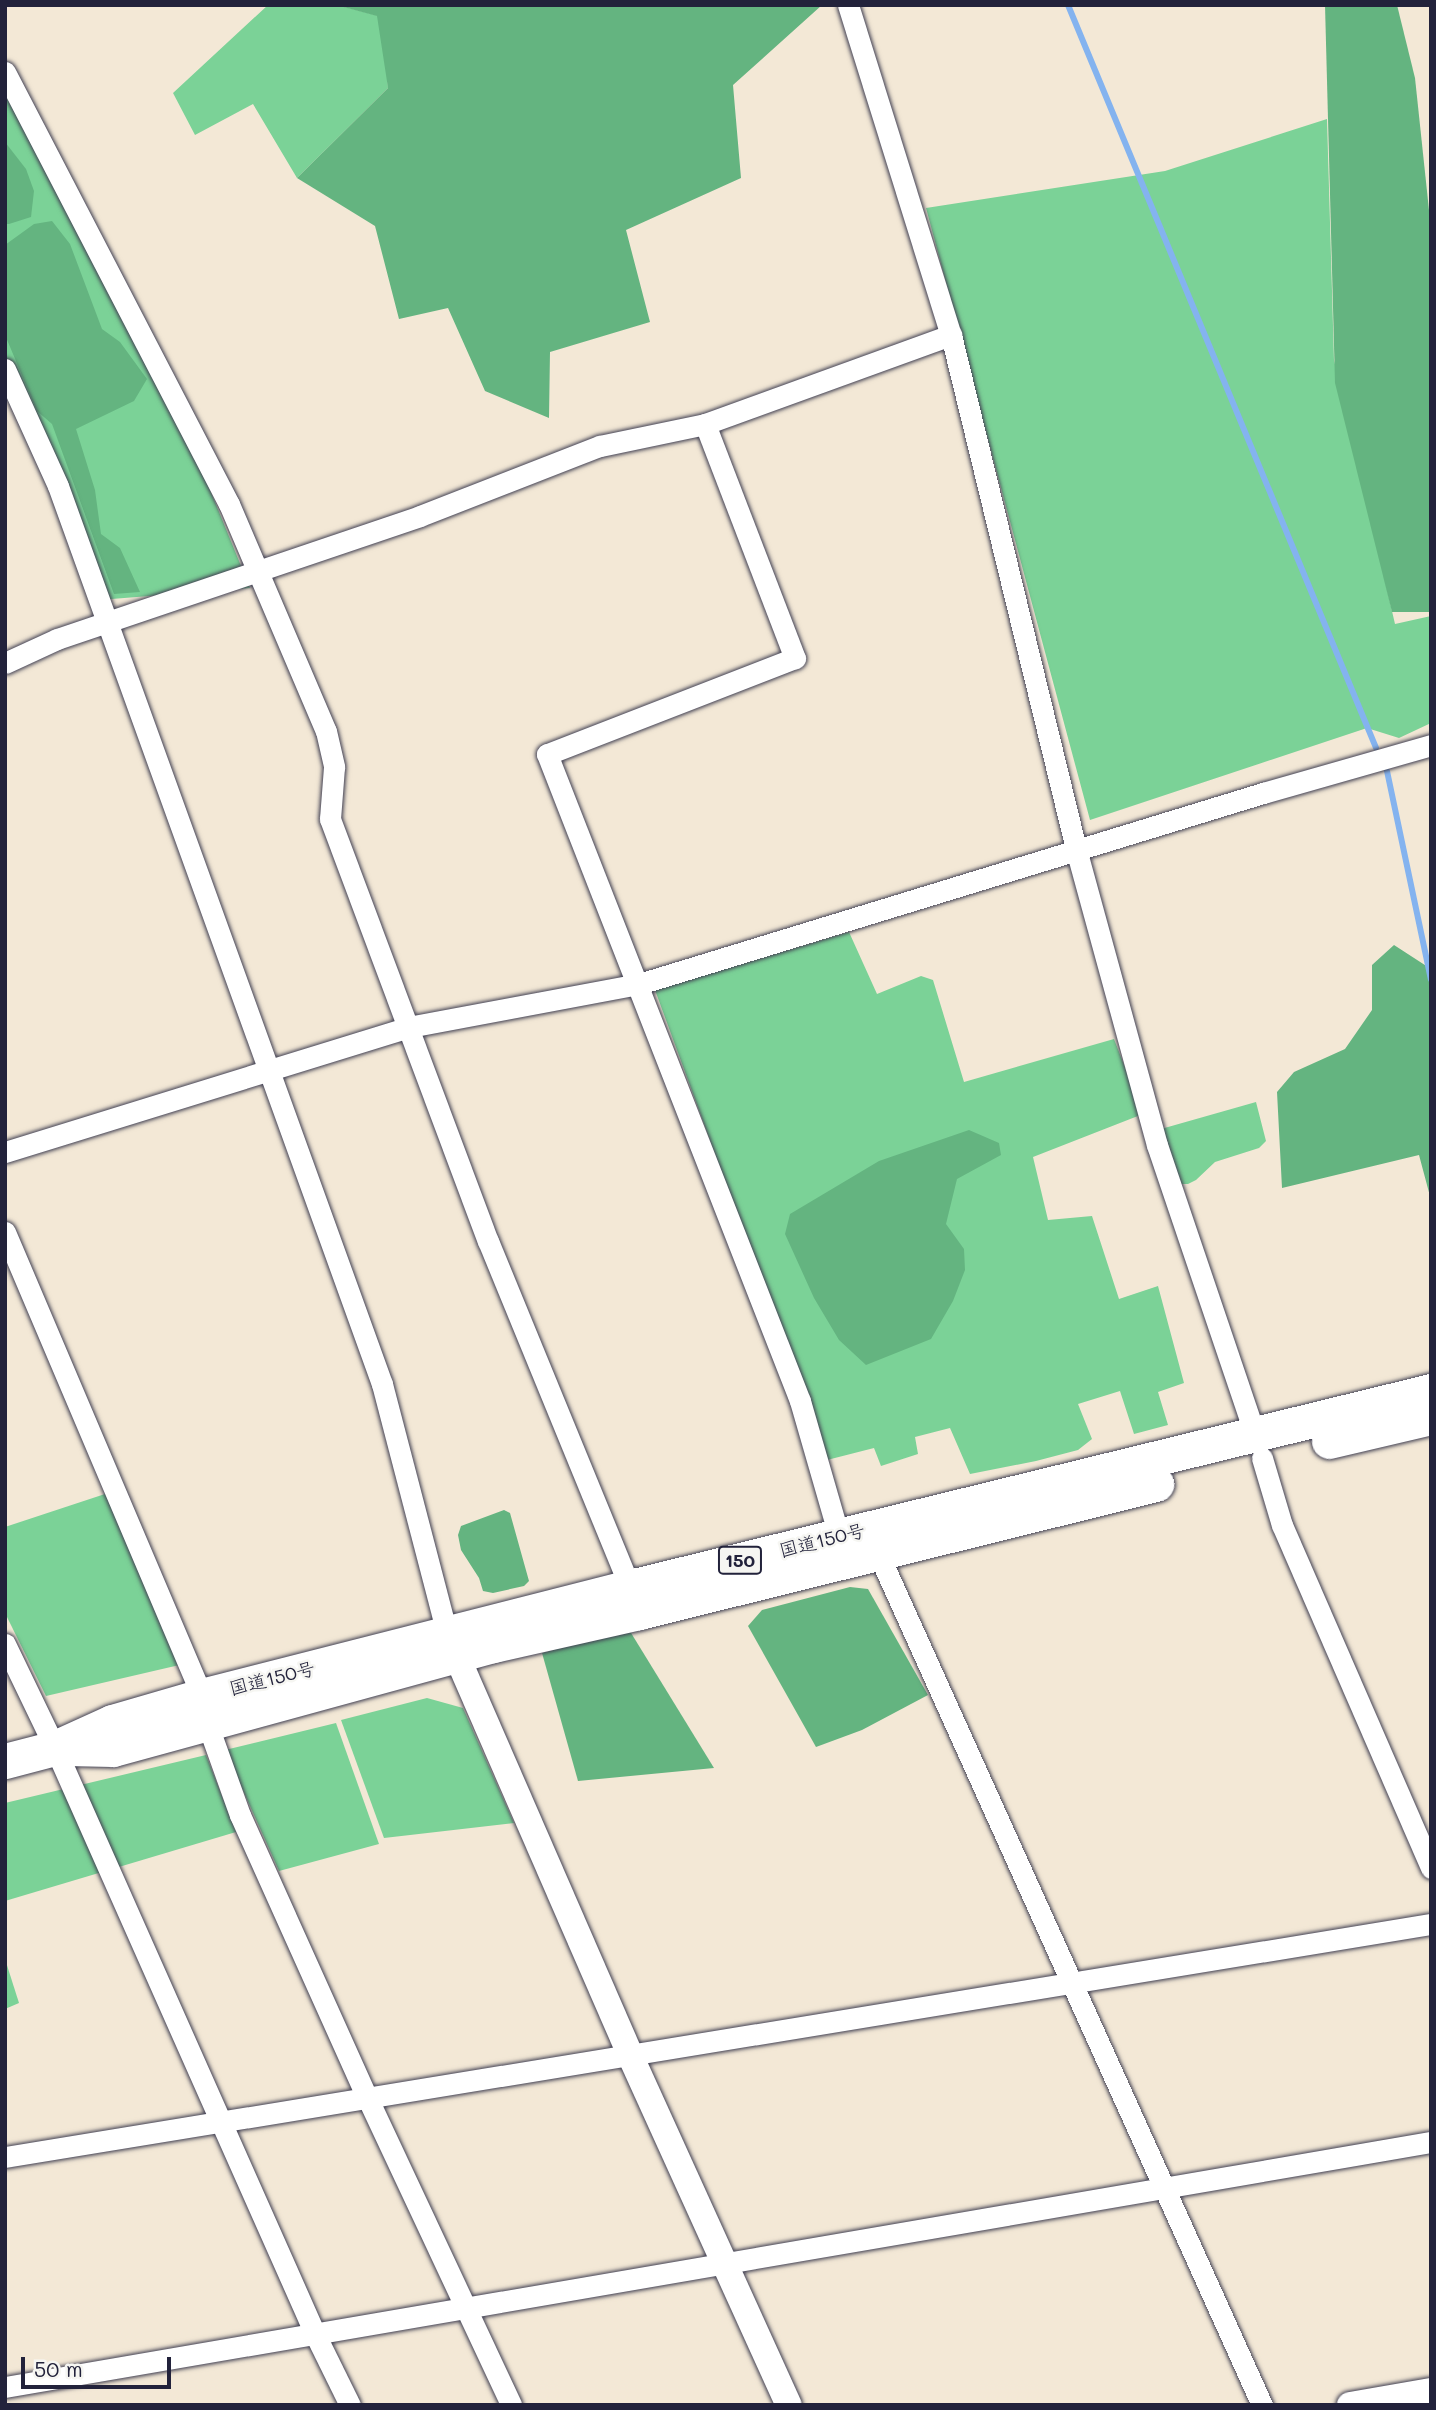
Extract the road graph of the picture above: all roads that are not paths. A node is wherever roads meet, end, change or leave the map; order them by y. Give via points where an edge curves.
1 (848, 5) edge
2 (5, 72) edge
3 (951, 335) junction
4 (5, 369) edge
5 (705, 424) junction
6 (258, 571) junction
7 (107, 624) junction
8 (5, 663) edge
9 (1431, 745) edge
10 (1076, 849) junction
11 (639, 984) junction
12 (410, 1027) junction
13 (267, 1070) junction
14 (5, 1152) edge
15 (5, 1232) edge
16 (1431, 1391) edge
17 (1431, 1417) edge
18 (1258, 1446) junction
19 (839, 1536) junction
20 (878, 1553) junction
21 (630, 1587) junction
22 (5, 1644) edge
23 (452, 1645) junction
24 (205, 1710) junction
25 (55, 1748) junction
26 (5, 1760) edge
27 (1431, 1868) edge
28 (1431, 1924) edge
29 (1071, 1981) junction
30 (630, 2055) junction
31 (367, 2097) junction
32 (219, 2121) junction
33 (1431, 2142) edge
34 (5, 2157) edge
35 (1162, 2187) junction
36 (723, 2265) junction
37 (465, 2309) junction
38 (315, 2334) junction
39 (5, 2387) edge
40 (1431, 2391) edge
41 (350, 2405) edge
42 (511, 2405) edge
43 (789, 2405) edge
44 (1262, 2405) edge
45 (1350, 2405) edge

1 - 3 street
2 - 6 street via 229,504
3 - 5 street
3 - 10 street
4 - 7 street via 58,486
5 - 6 street via 600,446 420,516
5 - 11 street via 795,658 547,754
6 - 7 street
6 - 12 street via 326,730 334,767 330,819
7 - 8 street via 57,639
7 - 13 street
9 - 10 street
10 - 11 street
10 - 18 street via 1157,1145
11 - 12 street
11 - 19 street via 800,1401
12 - 13 street
12 - 21 street via 488,1241
13 - 14 street
13 - 23 street via 382,1384
15 - 24 street
16 - 18 highway, 国道150号 / 150
17 - 18 highway, 国道150号 / 150
18 - 19 highway, 国道150号 / 150
18 - 20 highway, 国道150号 / 150
18 - 27 street via 1282,1525
19 - 21 highway, 国道150号 / 150
20 - 23 highway, 国道150号 / 150
20 - 29 street
21 - 23 highway, 国道150号 / 150
22 - 25 street
23 - 24 highway, 国道150号 / 150
23 - 30 street
24 - 25 highway, 国道150号 / 150 via 113,1749
24 - 31 street via 240,1815
25 - 26 highway, 国道150号 / 150
25 - 32 street
28 - 29 street
29 - 30 street
29 - 35 street
30 - 31 street
30 - 36 street
31 - 32 street
31 - 37 street
32 - 34 street
32 - 38 street
33 - 35 street
35 - 36 street
35 - 44 street
36 - 37 street
36 - 43 street
37 - 38 street
37 - 42 street
38 - 39 street
38 - 41 street
40 - 45 street

